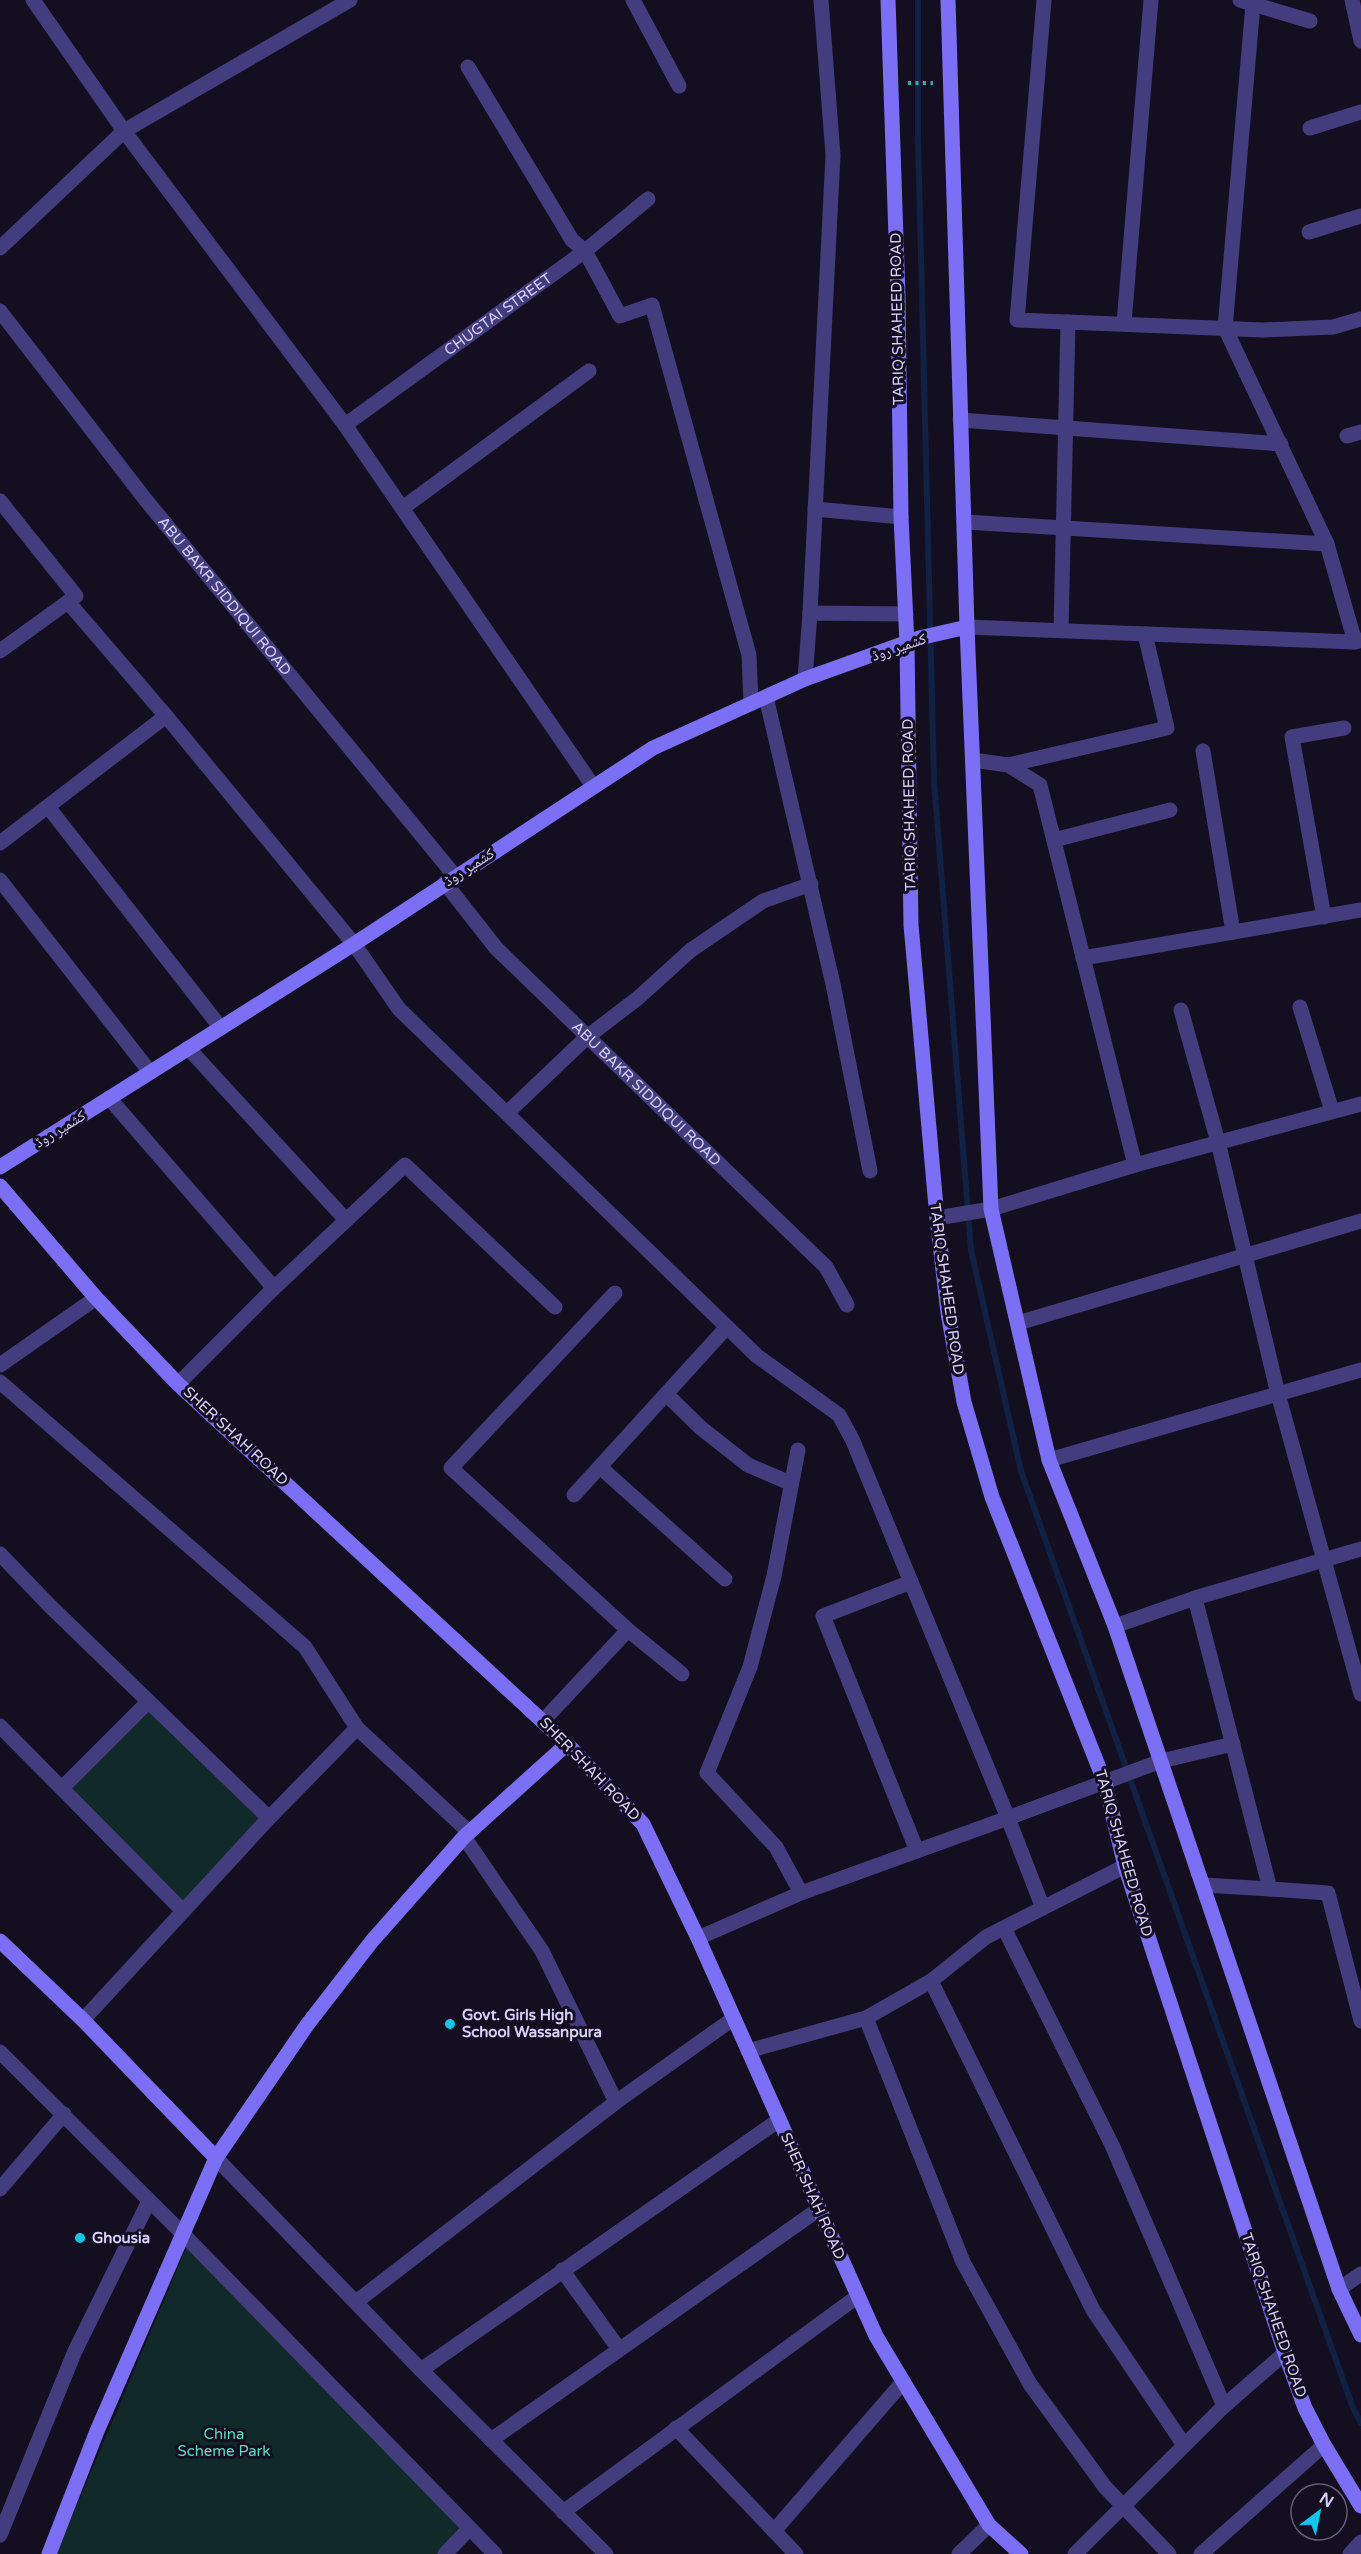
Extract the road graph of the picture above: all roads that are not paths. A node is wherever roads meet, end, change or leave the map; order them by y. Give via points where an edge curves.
1 (351, 0) edge
2 (633, 0) edge
3 (820, 0) edge
4 (888, 0) edge
5 (948, 0) edge
6 (1044, 0) edge
7 (1151, 0) edge
8 (1352, 0) edge
9 (36, 1) edge
10 (1247, 2) edge
11 (1310, 21) dead end
12 (1361, 41) edge
13 (468, 67) dead end
14 (679, 86) dead end
15 (1361, 112) edge
16 (1310, 128) dead end
17 (124, 131) junction
18 (648, 199) dead end
19 (1361, 216) edge
20 (1309, 232) dead end
21 (0, 248) edge
22 (585, 251) junction
23 (0, 311) edge
24 (1361, 319) edge
25 (1068, 322) junction
26 (1124, 323) junction
27 (1226, 328) junction
28 (589, 372) dead end
29 (960, 420) junction
30 (345, 425) junction
31 (1065, 428) junction
32 (1281, 444) junction
33 (0, 501) edge
34 (404, 507) junction
35 (815, 509) junction
36 (900, 517) junction
37 (965, 522) junction
38 (1064, 528) junction
39 (1327, 544) junction
40 (68, 602) junction
41 (810, 613) junction
42 (906, 614) junction
43 (967, 627) junction
44 (1061, 630) junction
45 (1145, 634) junction
46 (913, 641) junction
47 (1358, 641) edge
48 (0, 651) edge
49 (805, 679) junction
50 (766, 697) junction
51 (751, 704) junction
52 (166, 716) junction
53 (1344, 729) dead end
54 (1203, 751) dead end
55 (973, 760) junction
56 (1008, 765) junction
57 (593, 786) junction
58 (49, 808) junction
59 (1170, 810) dead end
60 (1054, 840) junction
61 (0, 843) edge
62 (450, 879) junction
63 (0, 880) edge
64 (811, 884) junction
65 (1361, 910) edge
66 (1324, 917) junction
67 (1233, 932) junction
68 (354, 944) junction
69 (1083, 958) junction
70 (1300, 1006) dead end
71 (1181, 1010) dead end
72 (221, 1028) junction
73 (587, 1037) junction
74 (188, 1048) junction
75 (150, 1072) junction
76 (108, 1098) junction
77 (1361, 1104) edge
78 (1332, 1111) junction
79 (507, 1113) junction
80 (1218, 1142) junction
81 (1136, 1165) junction
82 (0, 1167) edge
83 (870, 1171) dead end
84 (0, 1186) edge
85 (991, 1209) junction
86 (944, 1217) junction
87 (346, 1220) junction
88 (1361, 1221) edge
89 (1245, 1256) junction
90 (274, 1288) junction
91 (615, 1293) dead end
92 (96, 1298) junction
93 (847, 1305) dead end
94 (555, 1307) dead end
95 (1018, 1323) junction
96 (727, 1327) junction
97 (0, 1365) edge
98 (1361, 1370) edge
99 (0, 1382) edge
100 (178, 1383) junction
101 (666, 1394) junction
102 (1278, 1394) junction
103 (798, 1450) dead end
104 (1049, 1460) junction
105 (600, 1467) junction
106 (790, 1483) junction
107 (574, 1495) dead end
108 (1361, 1549) edge
109 (0, 1554) edge
110 (1324, 1559) junction
111 (725, 1579) dead end
112 (911, 1582) junction
113 (1195, 1598) junction
114 (1115, 1626) junction
115 (628, 1630) junction
116 (682, 1674) dead end
117 (1361, 1694) edge
118 (148, 1702) junction
119 (543, 1720) junction
120 (0, 1726) edge
121 (357, 1728) junction
122 (567, 1744) junction
123 (1233, 1744) junction
124 (1157, 1762) junction
125 (1109, 1782) junction
126 (62, 1788) junction
127 (269, 1818) junction
128 (1008, 1818) junction
129 (466, 1834) junction
130 (917, 1851) junction
131 (1125, 1866) junction
132 (1204, 1885) junction
133 (1270, 1889) junction
134 (801, 1893) junction
135 (1043, 1908) junction
136 (183, 1911) junction
137 (1004, 1928) junction
138 (698, 1938) junction
139 (0, 1941) edge
140 (931, 1982) junction
141 (734, 2018) junction
142 (866, 2018) junction
143 (83, 2020) junction
144 (1361, 2021) edge
145 (748, 2051) junction
146 (0, 2052) edge
147 (616, 2102) junction
148 (64, 2114) junction
149 (779, 2120) junction
150 (216, 2158) junction
151 (0, 2189) edge
152 (149, 2201) junction
153 (819, 2209) junction
154 (183, 2234) junction
155 (562, 2270) junction
156 (1361, 2274) edge
157 (1339, 2289) junction
158 (858, 2295) junction
159 (356, 2302) junction
160 (1361, 2335) edge
161 (619, 2349) junction
162 (1285, 2353) junction
163 (421, 2370) junction
164 (903, 2382) junction
165 (1224, 2406) junction
166 (676, 2428) junction
167 (491, 2440) junction
168 (1184, 2445) junction
169 (1324, 2445) junction
170 (1361, 2506) edge
171 (1122, 2507) junction
172 (563, 2512) junction
173 (989, 2525) junction
174 (469, 2529) junction
175 (774, 2531) junction
176 (0, 2535) edge
177 (1361, 2542) edge
178 (49, 2554) edge
179 (445, 2554) edge
180 (495, 2554) edge
181 (606, 2554) edge
182 (796, 2554) edge
183 (959, 2554) edge
184 (1020, 2554) edge
185 (1075, 2554) edge
186 (1169, 2554) edge
187 (1201, 2554) edge
188 (1350, 2554) edge

1 - 17 street
2 - 14 street
3 - 35 street via 833,155
4 - 36 main road, TARIQ SHAHEED ROAD via 898,297
5 - 29 main road
6 - 25 street via 1017,320
7 - 26 street
8 - 12 street
9 - 17 street
10 - 11 street
10 - 27 street
13 - 22 street via 572,240
15 - 16 street
17 - 21 street
17 - 30 street
18 - 22 street, CHUGTAI STREET
19 - 20 street
22 - 30 street, CHUGTAI STREET
22 - 51 street via 620,316 652,305 749,655
23 - 62 street, ABU BAKR SIDDIQUI ROAD via 145,499
24 - 27 street via 1333,327
25 - 26 street
25 - 31 street
26 - 27 street
27 - 32 street
28 - 34 street
29 - 31 street
29 - 37 main road
30 - 34 street
31 - 32 street
31 - 38 street
32 - 39 street
33 - 40 street via 76,596
34 - 57 street
35 - 36 street
35 - 41 street
36 - 42 main road, TARIQ SHAHEED ROAD
37 - 38 street
37 - 43 main road
38 - 39 street
38 - 44 street
39 - 47 street
40 - 48 street
40 - 52 street
41 - 42 street
41 - 49 street
42 - 46 main road, TARIQ SHAHEED ROAD
43 - 44 street
43 - 46 main road, کشمیر روڈ
43 - 55 main road
44 - 45 street
45 - 47 street
45 - 56 street via 1167,728
46 - 49 main road, کشمیر روڈ
46 - 86 main road, TARIQ SHAHEED ROAD via 911,925
49 - 50 main road, کشمیر روڈ
50 - 51 main road, کشمیر روڈ
50 - 64 street
51 - 57 main road, کشمیر روڈ via 653,748
52 - 58 street
52 - 68 street
53 - 66 street via 1292,737
54 - 67 street
55 - 56 street
55 - 85 main road
56 - 60 street via 1040,785
57 - 62 main road, کشمیر روڈ
58 - 61 street
58 - 72 street
59 - 60 street
60 - 69 street
62 - 68 main road, کشمیر روڈ
62 - 73 street, ABU BAKR SIDDIQUI ROAD via 496,948
63 - 75 street
64 - 73 street via 763,901 691,950
64 - 83 street
65 - 66 street
66 - 67 street
67 - 69 street
68 - 72 main road, کشمیر روڈ
68 - 79 street via 399,1009
69 - 81 street
70 - 78 street
71 - 80 street
72 - 74 main road, کشمیر روڈ
73 - 79 street
73 - 93 street, ABU BAKR SIDDIQUI ROAD via 826,1266
74 - 75 main road, کشمیر روڈ
74 - 87 street
75 - 76 main road, کشمیر روڈ
76 - 82 main road, کشمیر روڈ
76 - 90 street
77 - 78 street
78 - 80 street
79 - 96 street
80 - 81 street
80 - 89 street
81 - 85 street
84 - 92 main road, SHER SHAH ROAD
85 - 86 street
85 - 95 main road
86 - 125 main road, TARIQ SHAHEED ROAD via 948,1313 964,1402 992,1497
87 - 90 street
87 - 94 street via 405,1165
88 - 89 street
89 - 95 street
89 - 102 street
90 - 100 street
91 - 115 street via 451,1468
92 - 97 street
92 - 100 main road, SHER SHAH ROAD
95 - 104 main road
96 - 101 street
96 - 112 street via 757,1356 839,1415
98 - 102 street
99 - 121 street via 305,1647
100 - 119 main road, SHER SHAH ROAD
101 - 105 street
101 - 106 street via 748,1465
102 - 104 street
102 - 110 street
103 - 106 street
104 - 114 main road
105 - 107 street
105 - 111 street
106 - 134 street via 774,1576 750,1667 707,1773 776,1847
108 - 110 street
109 - 118 street
110 - 113 street
110 - 117 street
112 - 128 street
112 - 130 street via 823,1616
113 - 114 street
113 - 123 street
114 - 124 main road
115 - 116 street
115 - 119 street
118 - 126 street
118 - 127 street
119 - 122 main road, SHER SHAH ROAD
120 - 126 street
121 - 127 street
121 - 129 street
122 - 129 main road
122 - 138 main road, SHER SHAH ROAD via 643,1824
123 - 124 street
123 - 133 street
124 - 125 street
124 - 132 main road
125 - 128 street
125 - 131 main road, TARIQ SHAHEED ROAD
126 - 136 street
127 - 136 street
128 - 130 street
128 - 135 street
129 - 147 street via 542,1952
129 - 150 main road via 372,1941 307,2025
130 - 134 street
131 - 135 street
131 - 162 main road, TARIQ SHAHEED ROAD
132 - 133 street
132 - 157 main road
133 - 144 street via 1328,1893
134 - 138 street
135 - 137 street
136 - 143 street
137 - 140 street via 986,1937
137 - 165 street via 1112,2145
138 - 141 main road, SHER SHAH ROAD
139 - 143 main road
140 - 142 street
140 - 168 street via 1093,2310
141 - 145 main road, SHER SHAH ROAD
141 - 147 street
142 - 145 street
142 - 171 street via 963,2262 1030,2384
143 - 150 main road
145 - 149 main road, SHER SHAH ROAD
146 - 148 street
147 - 159 street
148 - 151 street
148 - 152 street
149 - 153 main road, SHER SHAH ROAD
149 - 155 street
150 - 154 main road
150 - 159 street
152 - 154 street
152 - 176 street via 75,2351
153 - 158 main road, SHER SHAH ROAD
153 - 161 street
154 - 174 street
154 - 178 main road via 97,2430
155 - 161 street
155 - 163 street
156 - 157 street
157 - 160 main road
158 - 164 main road, SHER SHAH ROAD
158 - 166 street
159 - 163 street
161 - 167 street
162 - 165 street
162 - 169 main road, TARIQ SHAHEED ROAD via 1305,2408
163 - 167 street
164 - 173 main road, SHER SHAH ROAD
164 - 175 street
165 - 168 street
166 - 172 street
166 - 175 street
167 - 172 street
168 - 171 street
169 - 170 main road, TARIQ SHAHEED ROAD
169 - 187 street
171 - 185 street
171 - 186 street
172 - 181 street
173 - 183 street
173 - 184 main road, SHER SHAH ROAD
174 - 179 street
174 - 180 street
175 - 182 street
177 - 188 street

